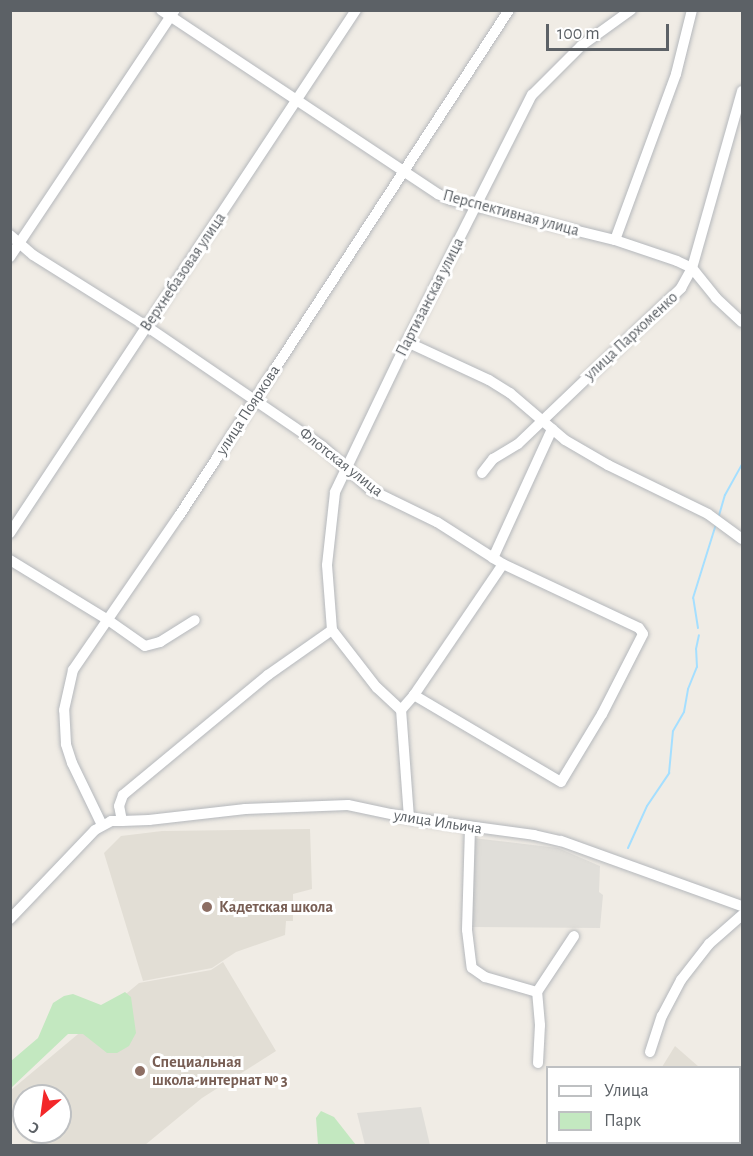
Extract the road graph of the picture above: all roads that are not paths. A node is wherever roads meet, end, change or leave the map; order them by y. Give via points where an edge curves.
1 (161, 10) edge
2 (356, 10) edge
3 (509, 10) edge
4 (631, 10) edge
5 (692, 10) edge
6 (173, 14) edge
7 (742, 91) edge
8 (297, 102) junction
9 (403, 172) junction
10 (476, 206) junction
11 (10, 235) edge
12 (615, 240) junction
13 (20, 243) junction
14 (10, 257) edge
15 (692, 268) junction
16 (742, 322) edge
17 (146, 326) junction
18 (407, 342) junction
19 (256, 400) junction
20 (543, 420) junction
21 (552, 429) junction
22 (346, 466) junction
23 (482, 473) dead end
24 (10, 533) edge
25 (742, 539) edge
26 (10, 560) edge
27 (498, 561) junction
28 (108, 620) junction
29 (195, 620) dead end
30 (332, 630) junction
31 (414, 696) junction
32 (400, 710) junction
33 (410, 818) junction
34 (122, 821) junction
35 (102, 825) junction
36 (470, 828) junction
37 (742, 906) edge
38 (742, 915) edge
39 (10, 919) edge
40 (574, 936) dead end
41 (537, 992) junction
42 (650, 1052) dead end
43 (538, 1063) dead end

1 - 6 street, Перспективная улица
2 - 8 street, Верхнебазовая улица
3 - 9 street, улица Пояркова
4 - 10 street, Партизанская улица via 581,46 538,87
5 - 12 street via 676,74
6 - 8 street, Перспективная улица
6 - 13 street
7 - 15 street, улица Пархоменко
8 - 9 street, Перспективная улица
8 - 17 street, Верхнебазовая улица
9 - 10 street, Перспективная улица via 451,200
9 - 19 street, улица Пояркова
10 - 12 street, Перспективная улица
10 - 18 street, Партизанская улица
11 - 13 street, Флотская улица
12 - 15 street, Перспективная улица
13 - 14 street
13 - 17 street, Флотская улица
15 - 16 street
15 - 20 street, улица Пархоменко via 681,288
17 - 19 street, Флотская улица
17 - 24 street, Верхнебазовая улица
18 - 20 street via 489,380
18 - 22 street, Партизанская улица
19 - 22 street, Флотская улица
19 - 28 street, улица Пояркова
20 - 21 street
20 - 23 street, улица Пархоменко via 518,444 492,459
21 - 25 street via 608,465 708,514
21 - 27 street
22 - 27 street, Флотская улица via 371,490 438,522
22 - 30 street, Партизанская улица via 335,492 327,543
26 - 28 street
27 - 31 street
27 - 31 street, Флотская улица via 639,628 643,634 561,782
28 - 29 street via 150,646
28 - 35 street, улица Пояркова via 73,670 63,710 72,763
30 - 32 street via 377,688
30 - 34 street via 268,675 123,795 119,806
31 - 32 street
32 - 33 street
33 - 34 street, улица Ильича via 348,805 326,805
33 - 36 street, улица Ильича
34 - 35 street
35 - 39 street
36 - 37 street, улица Ильича via 561,841
36 - 41 street via 467,930 472,968 485,977
38 - 42 street via 709,944 686,974 662,1016
40 - 41 street
41 - 43 street

